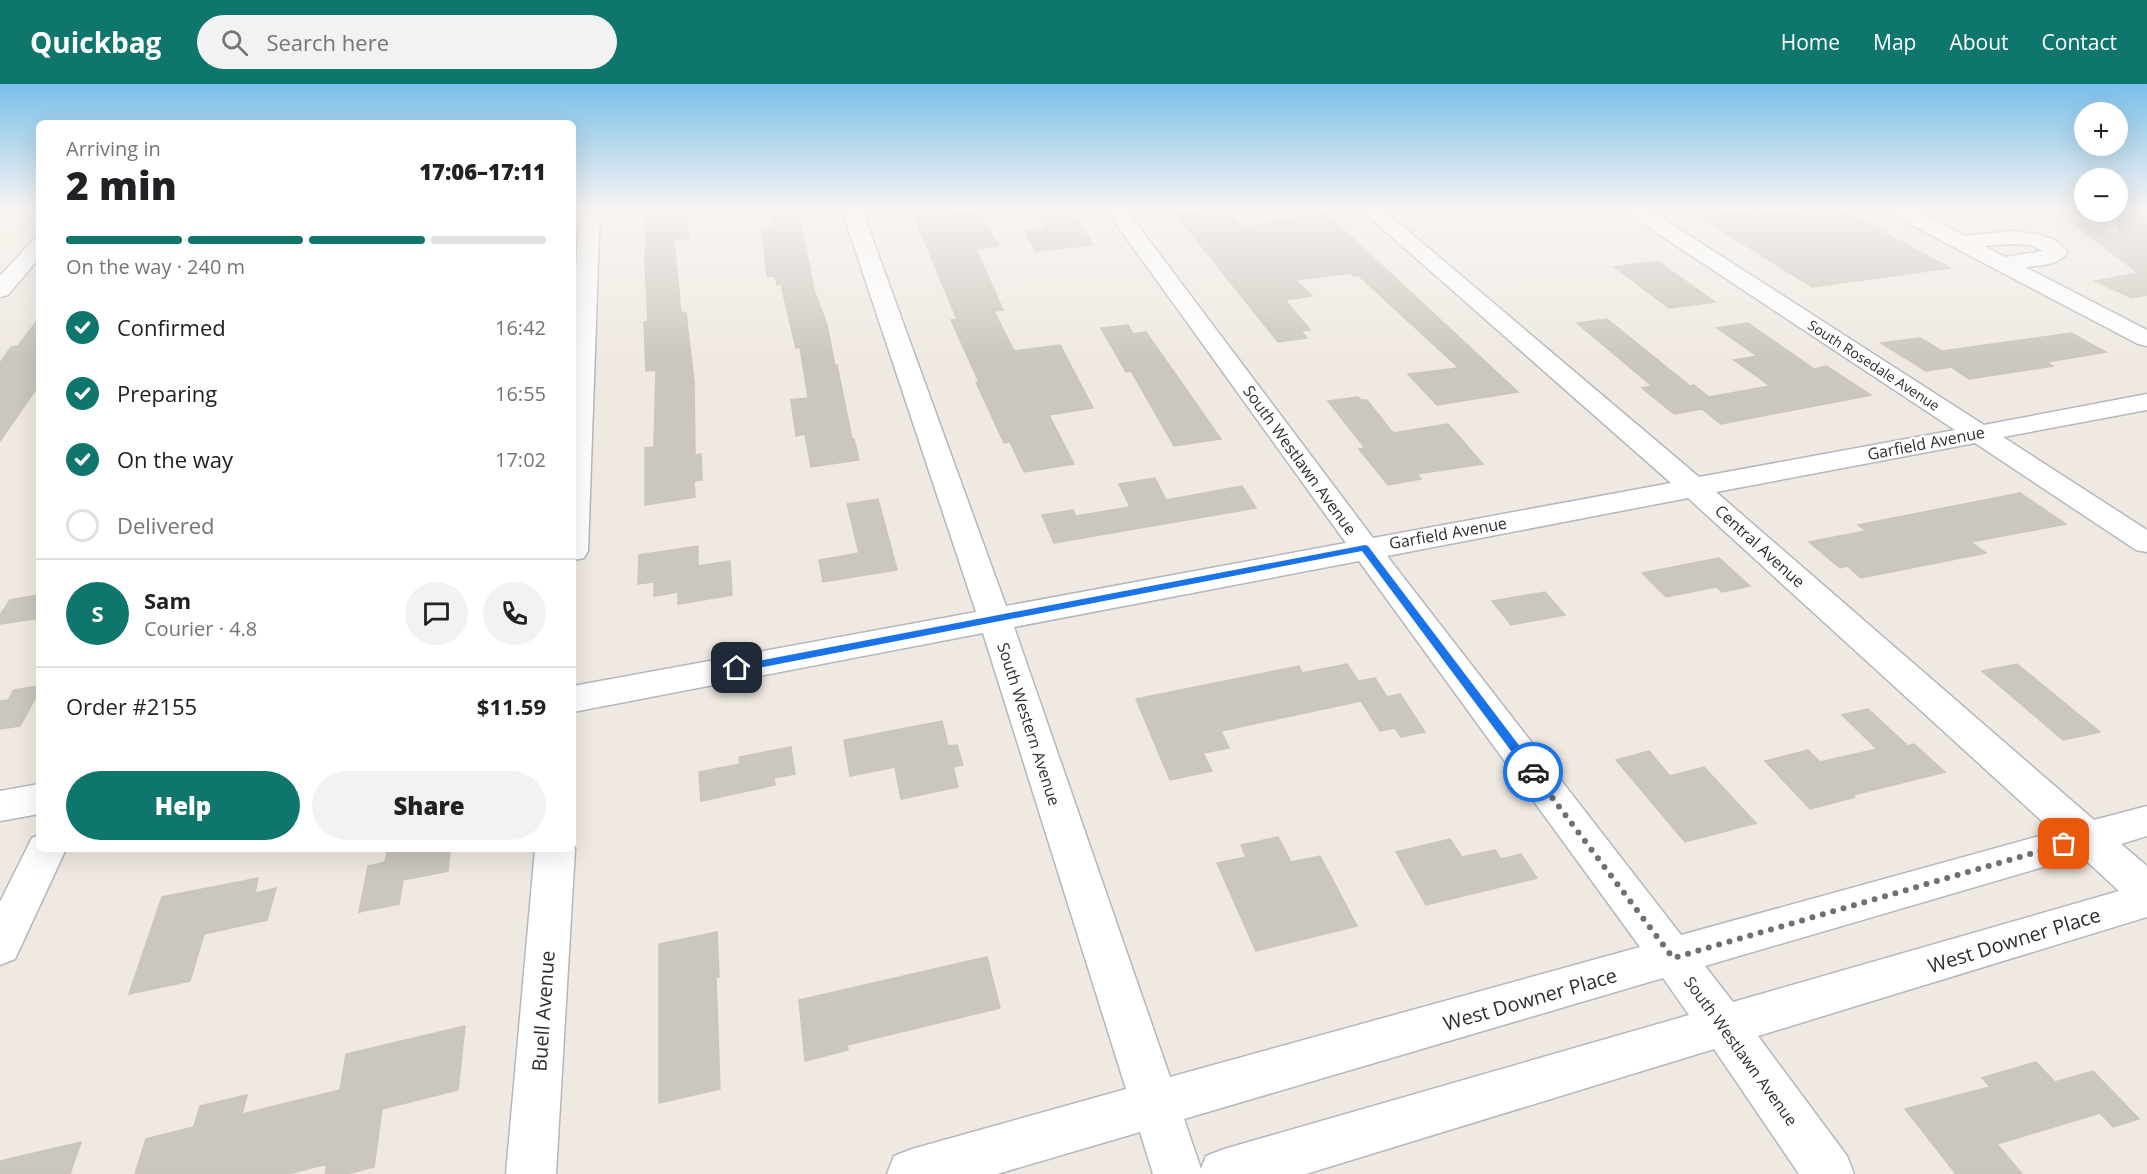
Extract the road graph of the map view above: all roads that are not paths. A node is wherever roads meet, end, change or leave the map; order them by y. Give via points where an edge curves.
1 (28, 258) edge
2 (587, 258) edge
3 (869, 258) edge
4 (1151, 258) edge
5 (1427, 258) edge
6 (1709, 258) edge
7 (1990, 258) edge
8 (2047, 258) edge
9 (2002, 264) junction
10 (0, 290) edge
11 (2147, 339) edge
12 (2147, 402) edge
13 (1979, 433) junction
14 (1694, 488) junction
15 (576, 490) edge
16 (2147, 543) edge
17 (1365, 548) junction
18 (995, 620) junction
19 (576, 698) edge
20 (36, 800) edge
21 (0, 806) edge
22 (2147, 821) edge
23 (2087, 838) junction
24 (45, 852) edge
25 (555, 852) edge
26 (2147, 891) edge
27 (2147, 900) edge
28 (0, 946) edge
29 (1673, 958) junction
30 (1725, 1027) junction
31 (1155, 1105) junction
32 (531, 1174) edge
33 (912, 1174) edge
34 (1178, 1174) edge
35 (1224, 1174) edge
36 (1829, 1174) edge

1 - 10 street
2 - 15 street
3 - 18 street, South Western Avenue
4 - 17 street, South Westlawn Avenue
5 - 14 street, Central Avenue
6 - 13 street, South Rosedale Avenue
7 - 9 street
8 - 9 street
9 - 11 street
12 - 13 street, Garfield Avenue
13 - 14 street, Garfield Avenue
13 - 16 street, South Rosedale Avenue
14 - 17 street, Garfield Avenue
14 - 23 street, Central Avenue
17 - 18 street, Garfield Avenue
17 - 29 street, South Westlawn Avenue
18 - 19 street, Garfield Avenue
18 - 31 street, South Western Avenue
20 - 21 street
22 - 23 street, West Downer Place
23 - 26 street, Central Avenue
23 - 29 street, West Downer Place
24 - 28 street
25 - 32 street, Buell Avenue
27 - 30 street, West Downer Place
29 - 30 street, South Westlawn Avenue
29 - 31 street, West Downer Place
30 - 35 street, West Downer Place
30 - 36 street, South Westlawn Avenue
31 - 33 street, West Downer Place
31 - 34 street, South Western Avenue

